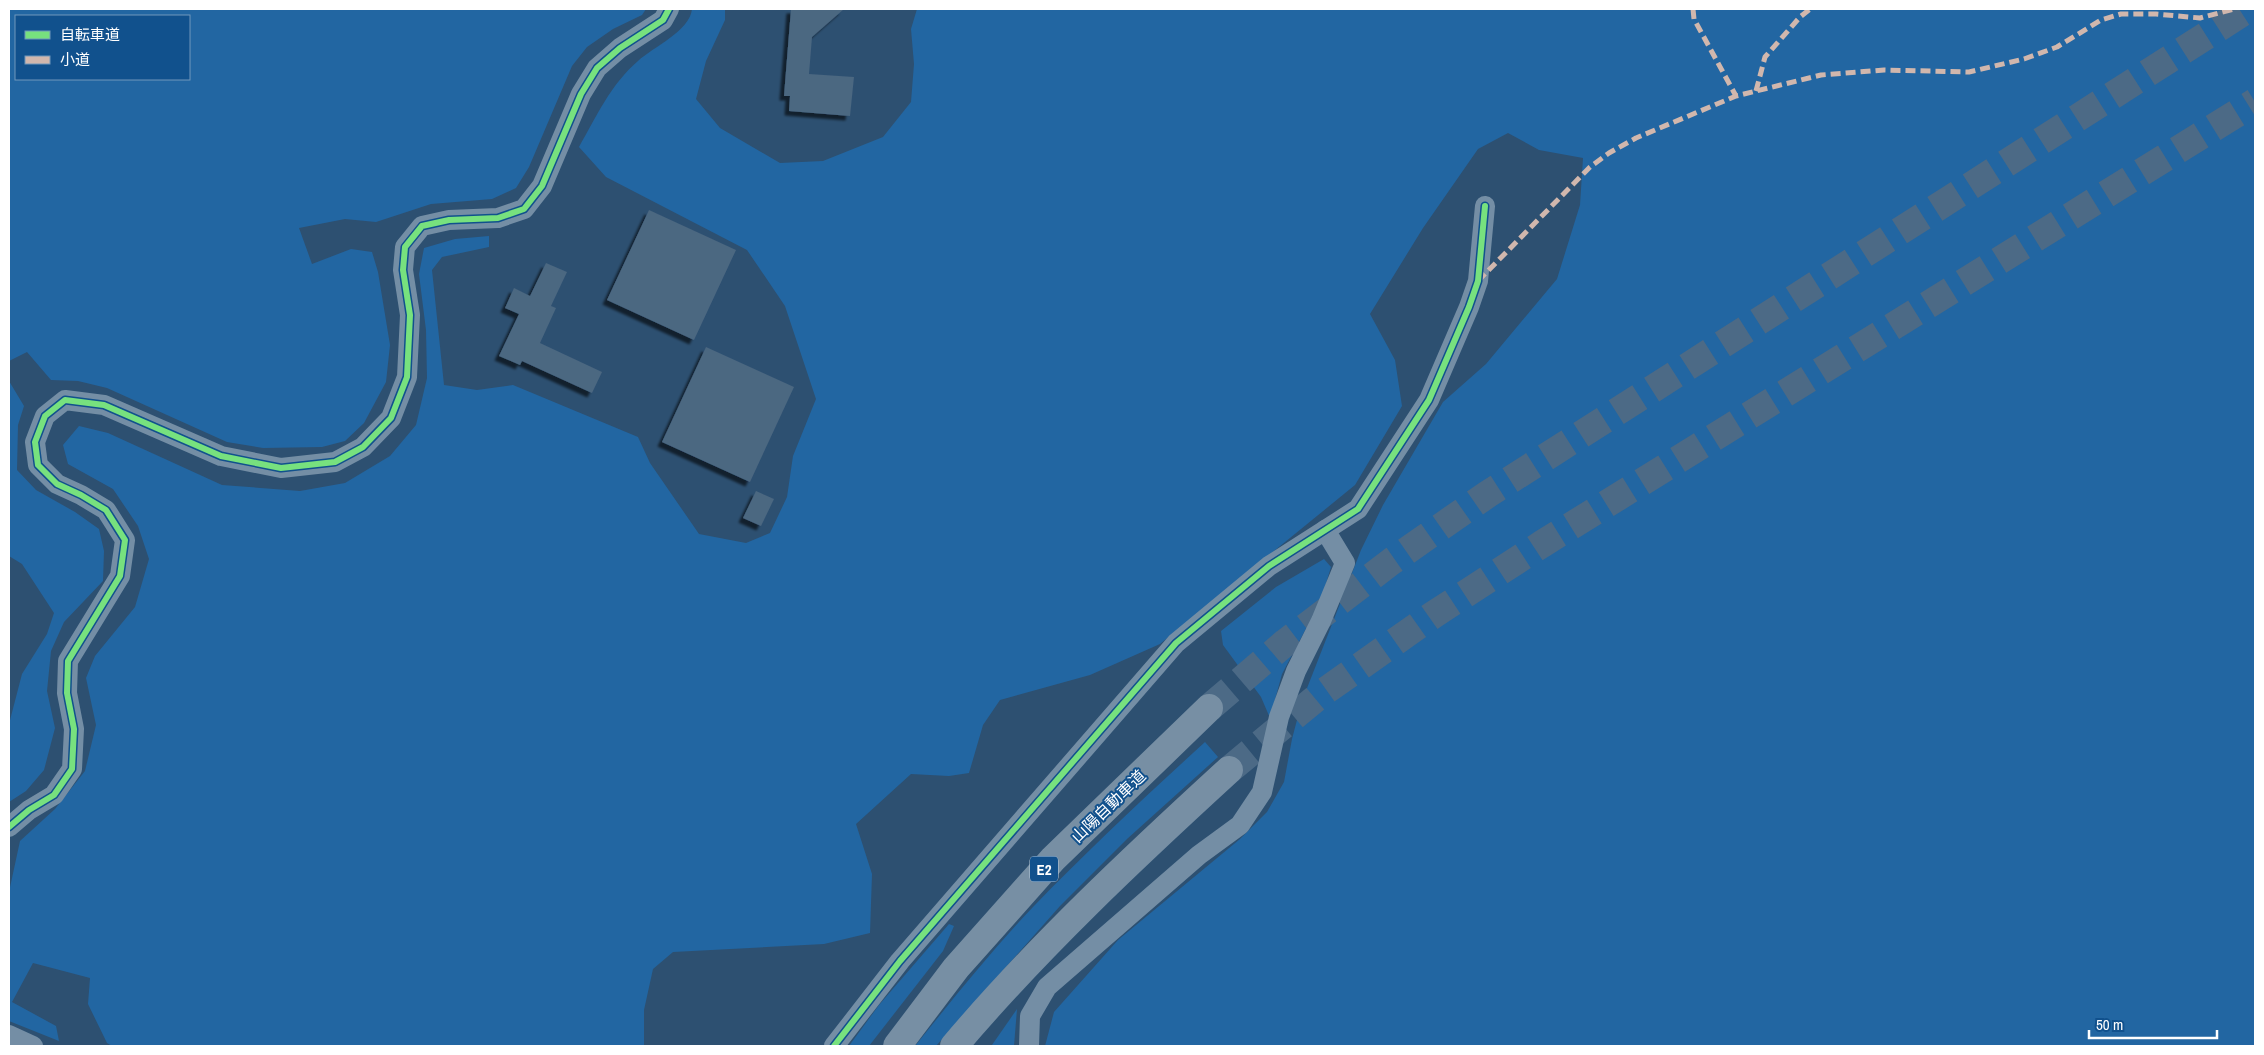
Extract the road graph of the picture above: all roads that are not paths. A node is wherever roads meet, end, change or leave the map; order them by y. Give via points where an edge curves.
1 (669, 9) edge
2 (1485, 206) dead end
3 (1325, 530) junction
4 (1209, 708) tunnel mouth
5 (1230, 770) tunnel mouth
6 (9, 827) edge
7 (9, 1035) edge
8 (32, 1046) edge
9 (834, 1046) edge
10 (897, 1046) edge
11 (954, 1046) edge
12 (1029, 1046) edge

1 - 6 street via 663,20 620,48 597,68 581,94 542,186 524,209 498,218 449,220 422,226 405,247 403,270 410,315 407,377 391,418 363,447 335,462 281,468 221,456 104,405 65,400 45,416 35,442 38,465 57,484 106,510 125,540 120,576 68,661 67,693 74,729 72,769 54,795
2 - 3 street via 1478,281 1429,400 1358,509
3 - 9 street via 1269,566 1176,643 900,960
3 - 12 street via 1345,563 1279,717 1262,792 1240,825 1199,855 1048,987 1030,1016
4 - 10 highway, 山陽自動車道 / E2 via 1053,860 956,968
5 - 11 highway via 1132,859
7 - 8 street

